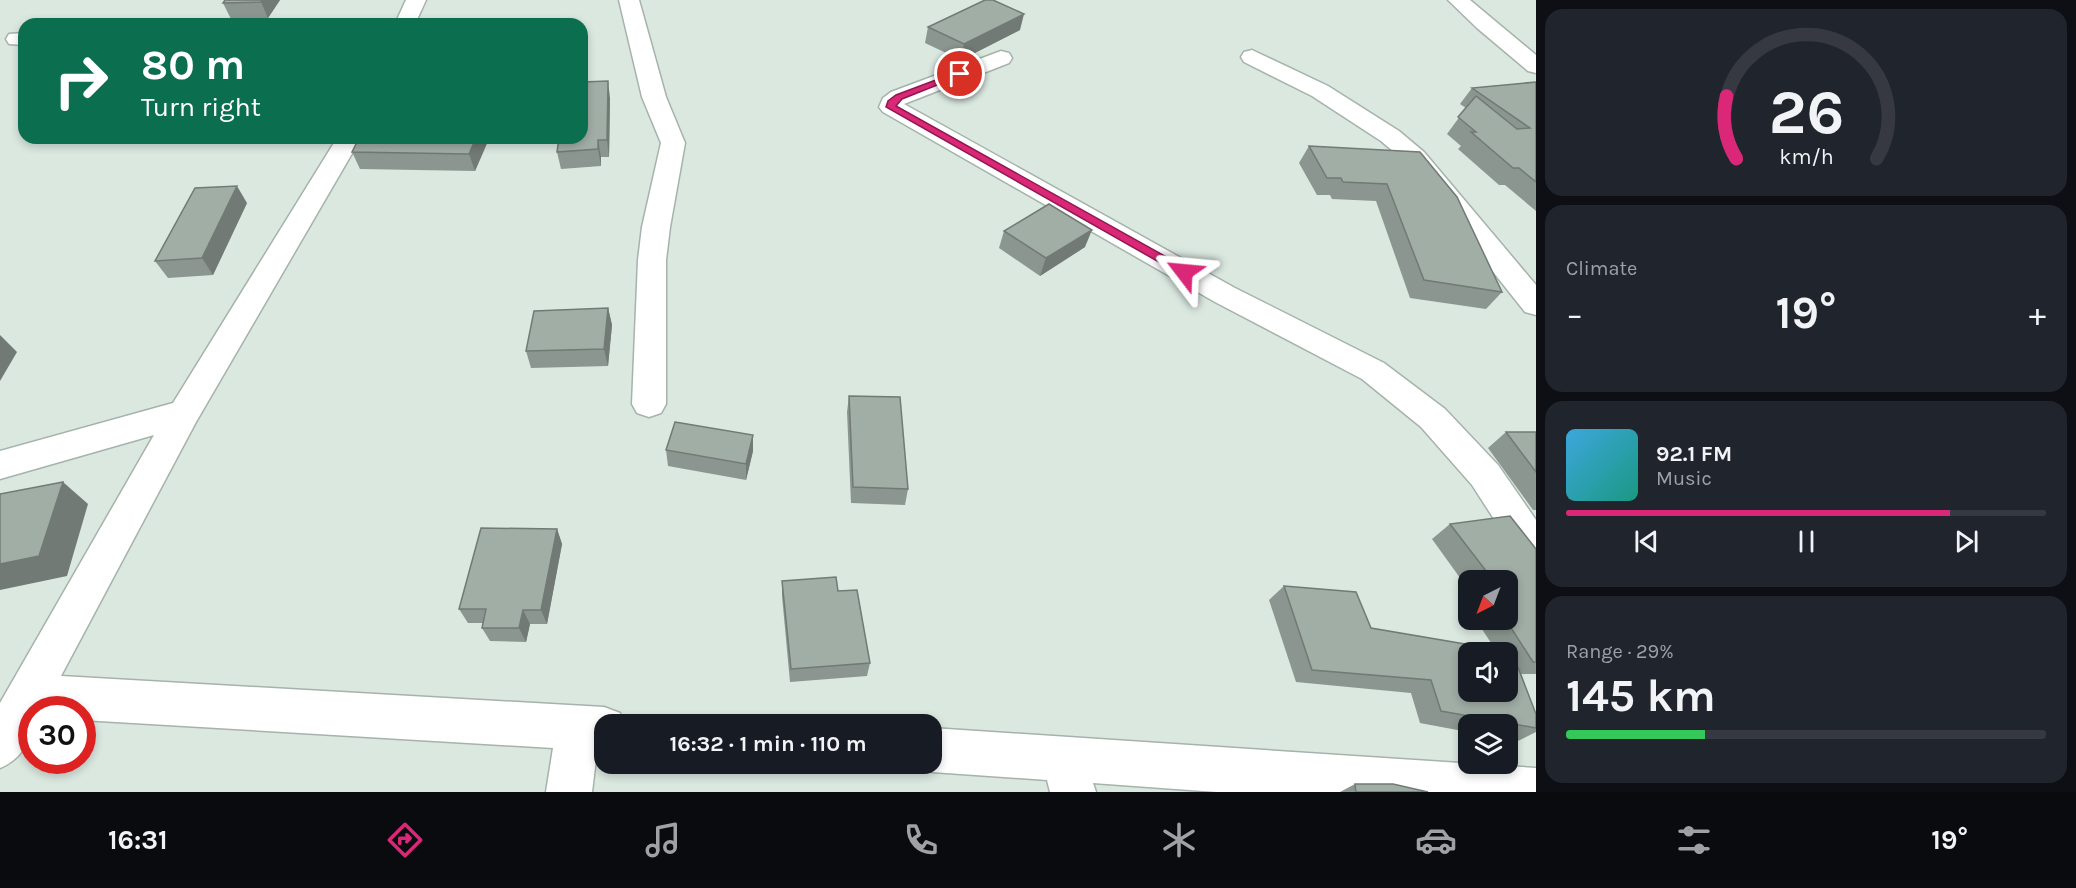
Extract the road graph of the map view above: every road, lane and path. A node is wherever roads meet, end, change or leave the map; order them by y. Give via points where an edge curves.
1 (416, 0) edge
2 (630, 0) edge
3 (1458, 0) edge
4 (408, 18) edge
5 (1252, 57) dead end
6 (1000, 58) dead end
7 (1536, 66) edge
8 (345, 144) edge
9 (1536, 305) edge
10 (649, 404) dead end
11 (184, 413) junction
12 (0, 465) edge
13 (1536, 552) edge
14 (28, 695) junction
15 (591, 728) edge
16 (0, 746) edge
17 (942, 752) edge
18 (1068, 775) edge
19 (1536, 791) edge
20 (568, 792) edge

1 - 4 street
2 - 10 street via 654,97 673,143 652,260
3 - 7 street
5 - 9 street via 1320,90 1415,157
6 - 13 street via 899,97 891,107 1225,295 1373,371 1433,418 1478,466
8 - 11 street
11 - 12 street
11 - 14 street
14 - 15 street
14 - 16 street
15 - 20 street
17 - 18 street
18 - 19 street

